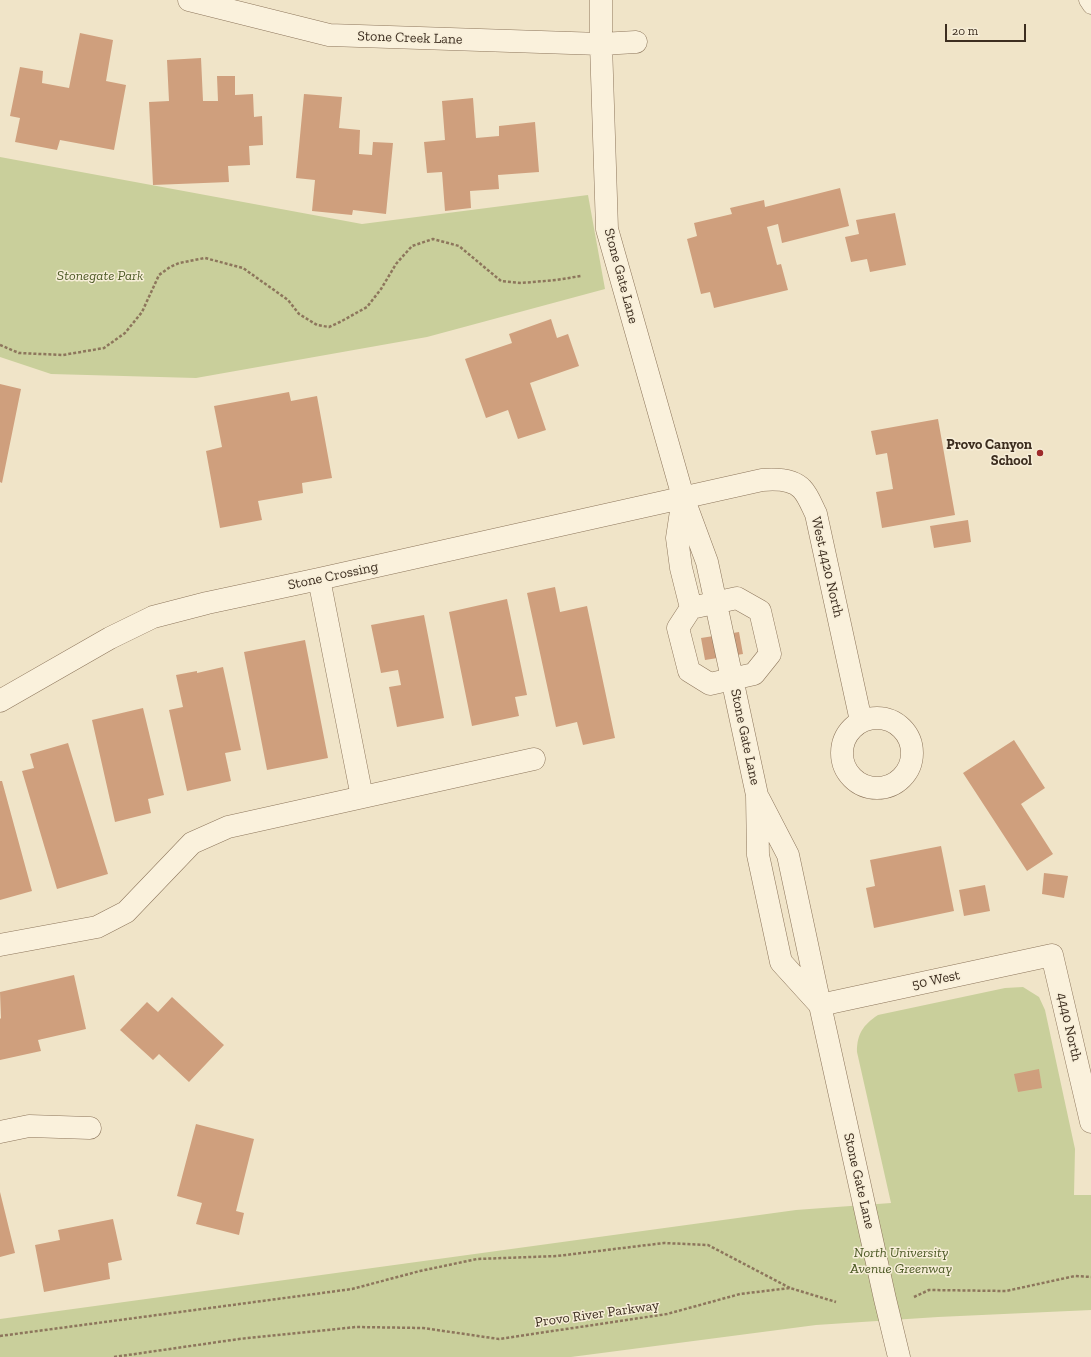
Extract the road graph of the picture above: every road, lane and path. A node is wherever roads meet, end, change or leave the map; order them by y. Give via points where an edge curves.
1 (188, 0) edge
2 (601, 0) edge
3 (1087, 0) edge
4 (1091, 6) edge
5 (636, 42) dead end
6 (601, 44) junction
7 (581, 276) dead end
8 (0, 345) edge
9 (683, 497) junction
10 (319, 580) junction
11 (715, 602) junction
12 (691, 608) junction
13 (732, 679) junction
14 (0, 701) edge
15 (861, 721) dead end
16 (534, 759) dead end
17 (757, 795) junction
18 (362, 797) junction
19 (0, 945) edge
20 (1052, 955) joint
21 (820, 1005) junction
22 (1091, 1122) edge
23 (90, 1128) dead end
24 (0, 1132) edge
25 (1091, 1277) edge
26 (790, 1288) junction
27 (914, 1297) dead end
28 (836, 1302) dead end
29 (0, 1336) edge
30 (114, 1357) edge
31 (899, 1357) edge

1 - 6 street, Stone Creek Lane via 329,35
2 - 6 street, Stone Gate Lane
3 - 4 lane
5 - 6 street, Stone Creek Lane
6 - 9 street, Stone Gate Lane via 607,229
7 - 8 path via 521,283 501,281 459,246 433,238 412,246 396,264 367,307 329,327 317,325 299,314 288,300 243,268 205,258 179,262 159,276 142,312 125,333 104,348 63,355 19,353
9 - 10 street, Stone Crossing
9 - 11 street, Stone Gate Lane via 707,562
9 - 12 street, Stone Gate Lane via 677,538
9 - 15 street, West 4420 North via 774,479 802,488 816,514
10 - 14 street, Stone Crossing via 153,617 110,638
10 - 18 street
11 - 12 street, Stone Gate Lane
11 - 13 street, Stone Gate Lane
11 - 13 street, Stone Gate Lane via 737,598 760,611 770,654 754,674
12 - 13 street, Stone Gate Lane via 678,628 689,671 710,684
13 - 17 street, Stone Gate Lane
16 - 18 street
17 - 21 street, Stone Gate Lane via 788,855
17 - 21 street, Stone Gate Lane via 758,856 781,962
18 - 19 street via 228,827 192,843 126,912 96,927
20 - 21 street, 50 West
20 - 22 street, 4440 North
21 - 31 street, Stone Gate Lane
23 - 24 street via 29,1126
25 - 27 path via 1075,1276 1006,1291 929,1290
26 - 28 path, Provo River Parkway
26 - 29 path via 708,1245 664,1243 557,1256 477,1259 352,1289
26 - 30 path, Provo River Parkway via 740,1294 667,1314 499,1339 423,1328 356,1327 239,1339

